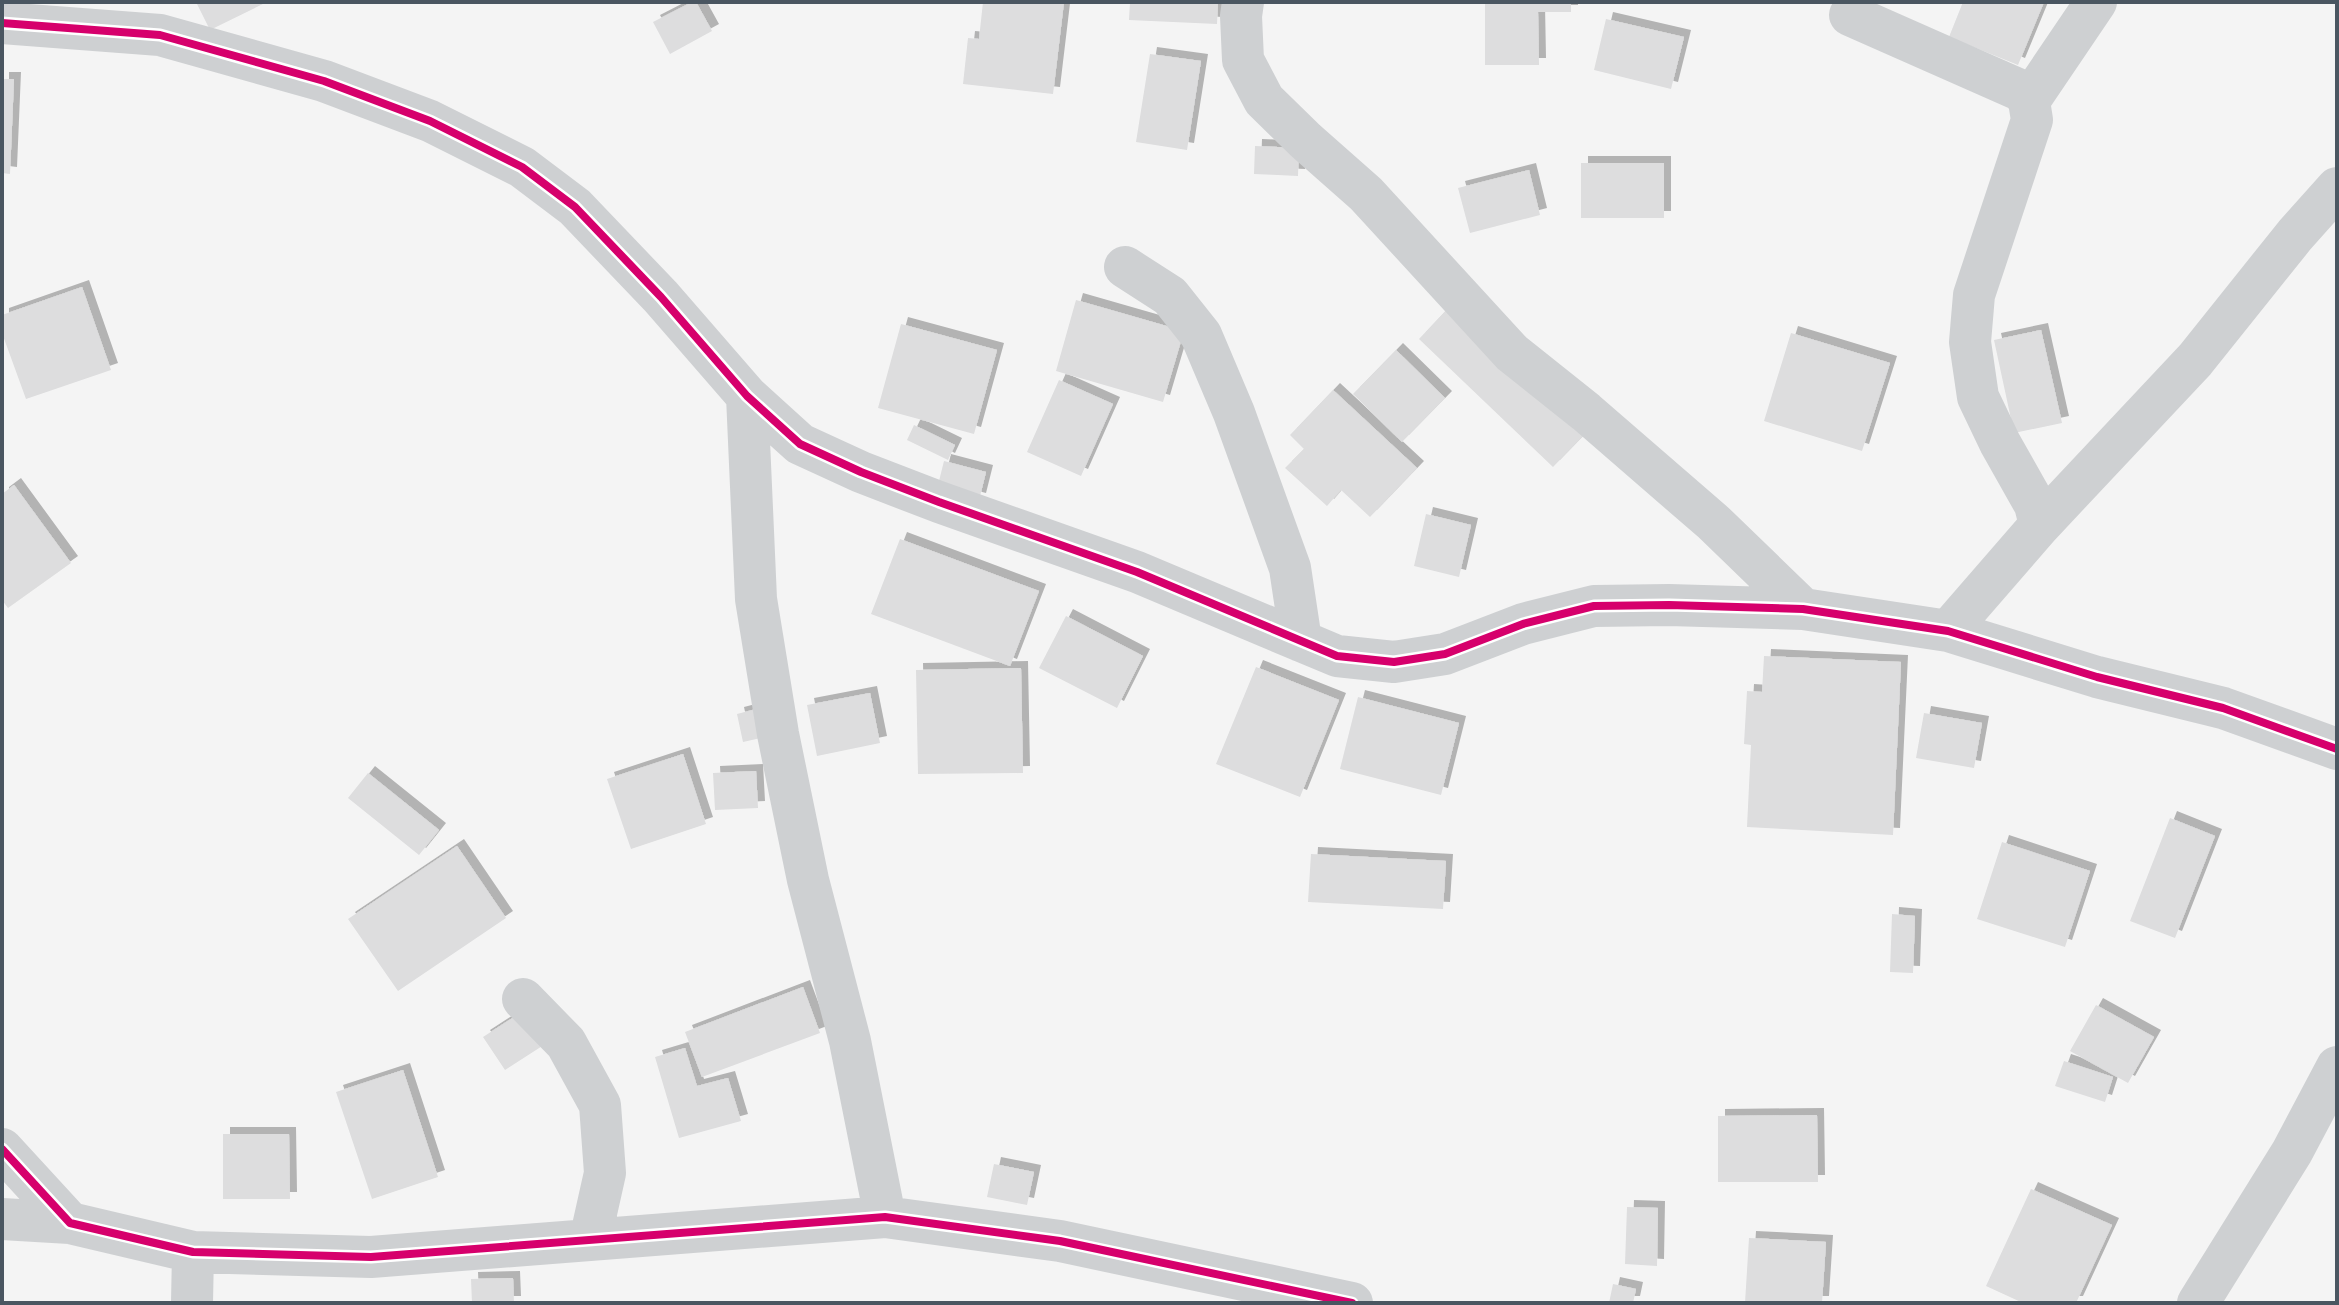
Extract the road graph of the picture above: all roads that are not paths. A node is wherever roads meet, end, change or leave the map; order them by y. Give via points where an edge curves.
1 (1243, 2) edge
2 (2096, 2) edge
3 (1850, 15) dead end
4 (2, 23) edge
5 (2029, 101) junction
6 (2337, 188) edge
7 (1125, 267) dead end
8 (747, 396) junction
9 (2040, 525) junction
10 (1803, 609) junction
11 (1948, 631) junction
12 (1301, 641) junction
13 (2337, 749) edge
14 (523, 999) dead end
15 (2337, 1067) edge
16 (2, 1149) edge
17 (885, 1217) junction
18 (2, 1219) edge
19 (70, 1223) junction
20 (590, 1240) junction
21 (193, 1252) junction
22 (192, 1303) edge
23 (1352, 1303) edge
24 (2198, 1303) edge

1 - 10 street via 1243,60 1264,100 1366,194 1512,353 1713,522
2 - 5 street
3 - 5 street via 2022,91
4 - 8 street via 160,35 324,81 430,121 522,167 575,207
5 - 9 street via 2032,120 1974,295 1970,342 1978,397 2035,505
6 - 9 street via 2195,360
7 - 12 street via 1170,296 1201,335 1290,568
8 - 12 street via 800,444 861,472 1137,572
8 - 17 street via 756,599 776,719
9 - 11 street
10 - 11 street
10 - 12 street via 1594,606 1523,624 1445,654 1394,662 1337,656
11 - 13 street via 2097,677 2223,708
14 - 20 street via 566,1043 600,1105 605,1173
15 - 24 street via 2292,1152
16 - 19 street
17 - 20 street
17 - 23 street via 1060,1241
18 - 19 street
19 - 21 street
20 - 21 street via 371,1257
21 - 22 street

